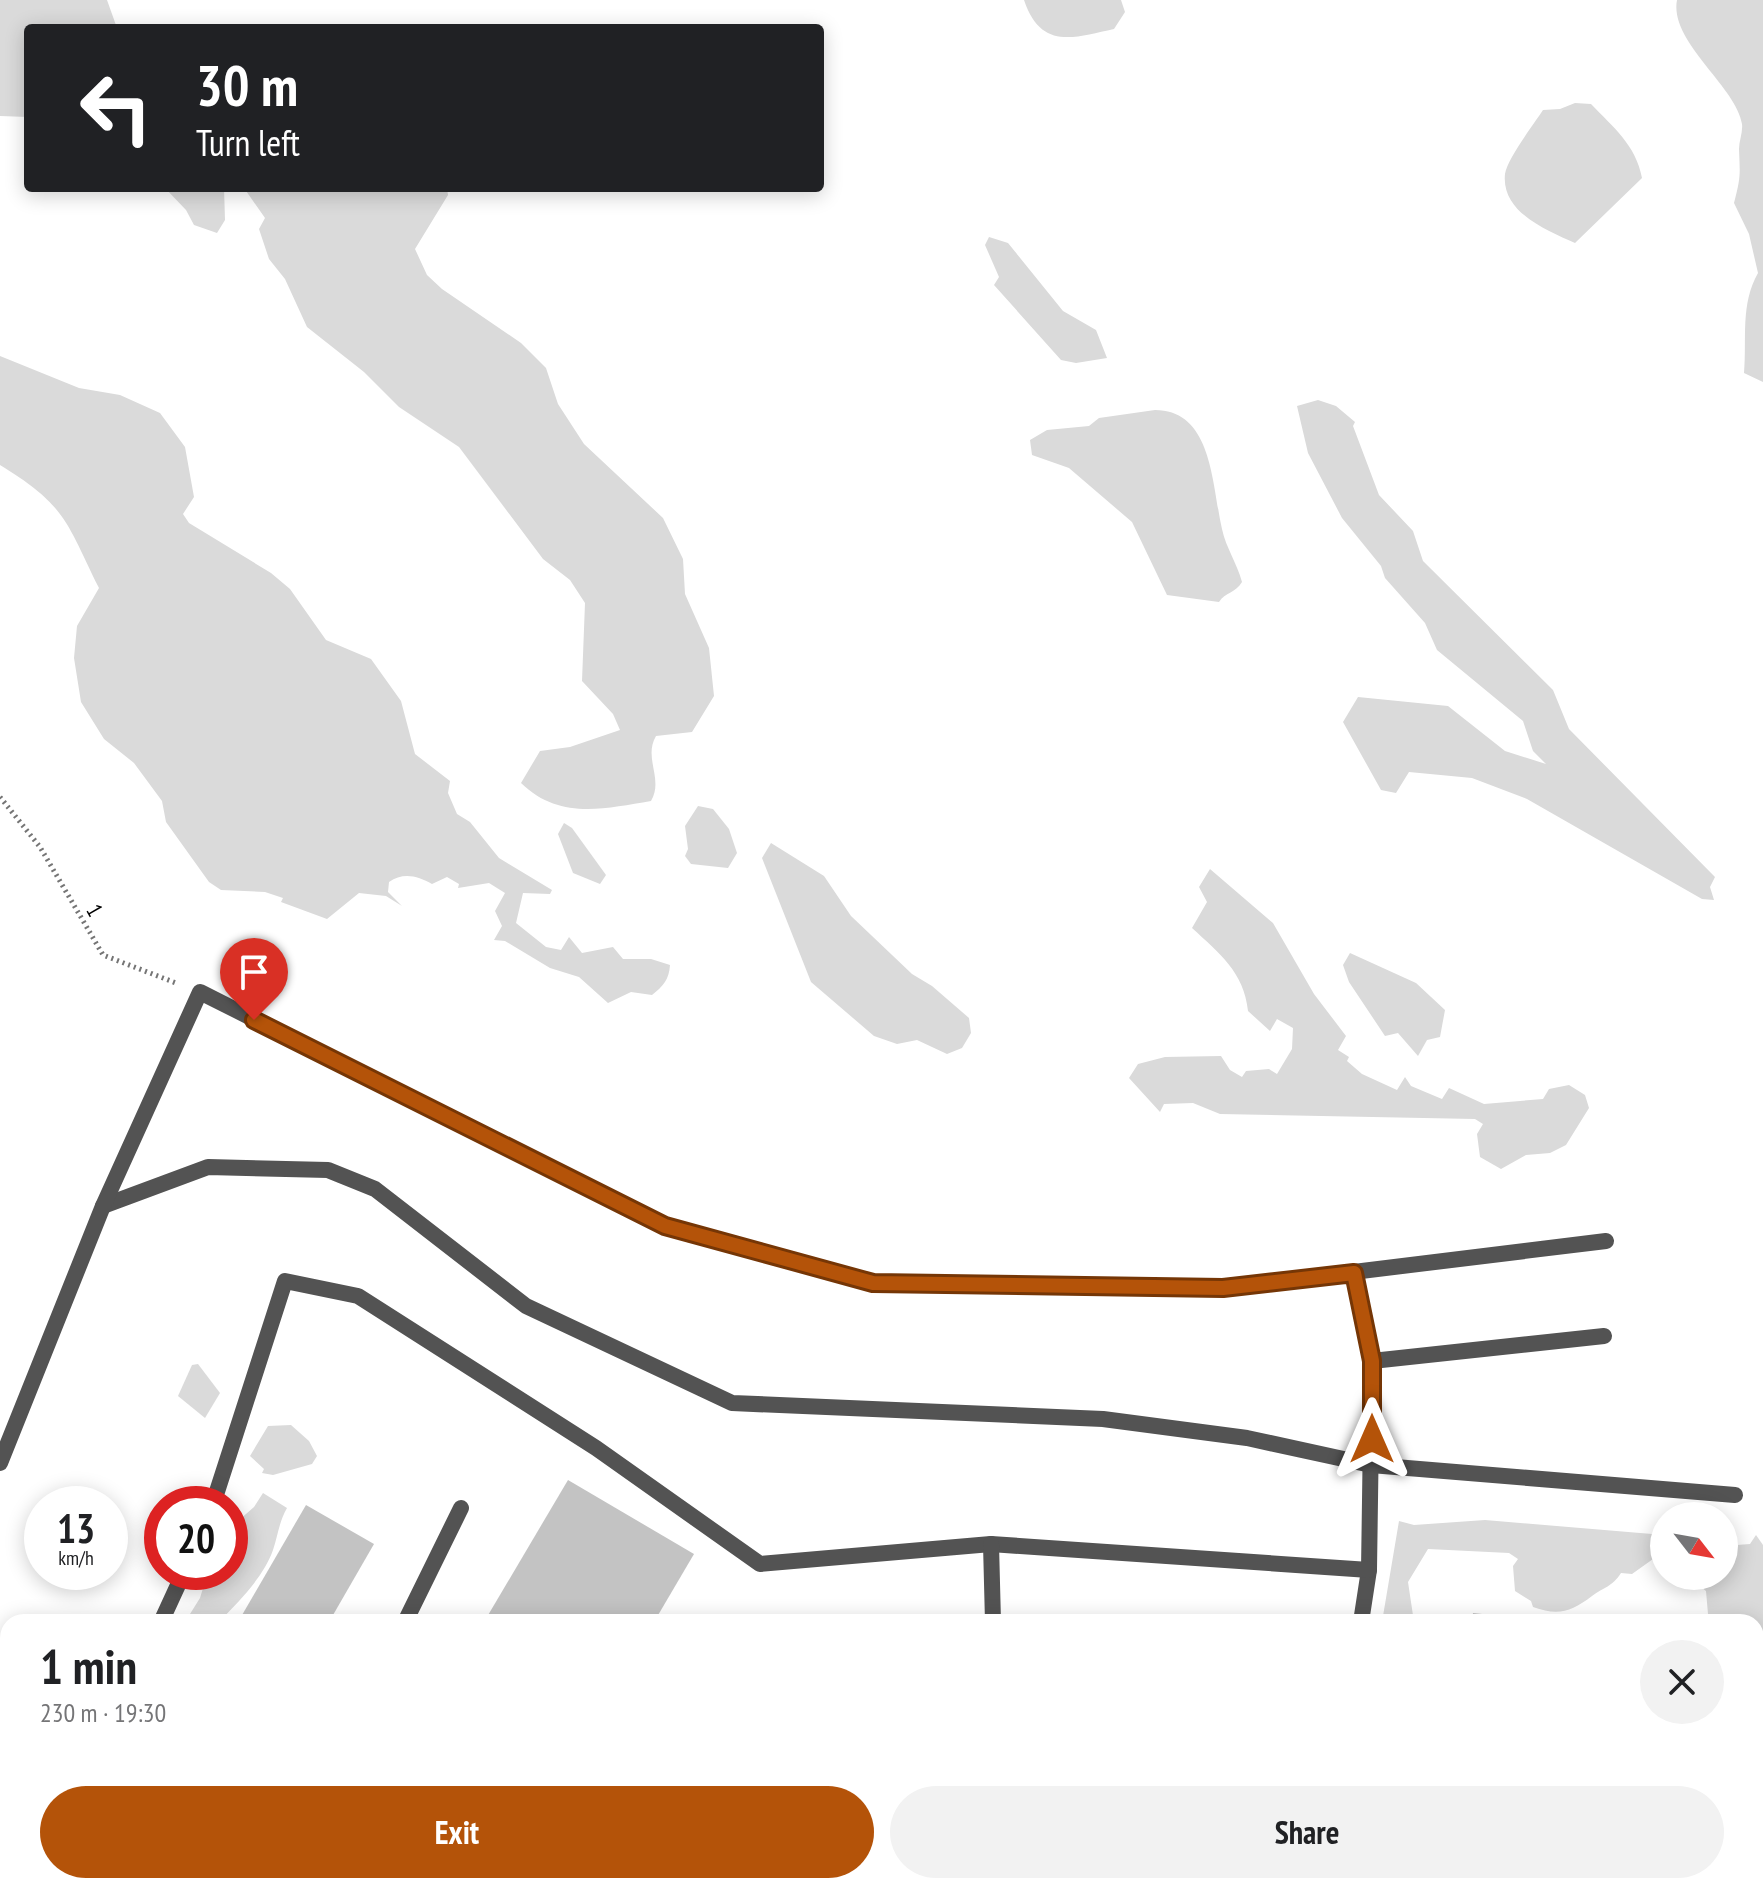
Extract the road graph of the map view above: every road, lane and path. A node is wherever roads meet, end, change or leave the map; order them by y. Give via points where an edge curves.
1 (0, 797) edge
2 (200, 992) junction
3 (103, 1206) junction
4 (1606, 1241) dead end
5 (1354, 1273) junction
6 (1604, 1336) dead end
7 (1372, 1361) junction
8 (0, 1463) edge
9 (1371, 1465) junction
10 (219, 1486) edge
11 (1735, 1495) dead end
12 (461, 1508) dead end
13 (991, 1544) junction
14 (1369, 1570) junction
15 (176, 1590) edge
16 (165, 1614) edge
17 (409, 1614) edge
18 (993, 1614) edge
19 (1362, 1614) edge

1 - 2 path, 1 via 40,847 103,955
2 - 3 street
2 - 5 street via 665,1226 873,1283 1223,1288
3 - 8 street
3 - 9 street via 208,1167 328,1170 375,1189 526,1306 732,1403 1103,1419 1247,1438
4 - 5 street
5 - 7 street
6 - 7 street
7 - 9 street
9 - 11 street
9 - 14 street
10 - 13 street via 285,1281 358,1296 596,1448 760,1564
12 - 17 street
13 - 14 street
13 - 18 street
14 - 19 street
15 - 16 street

